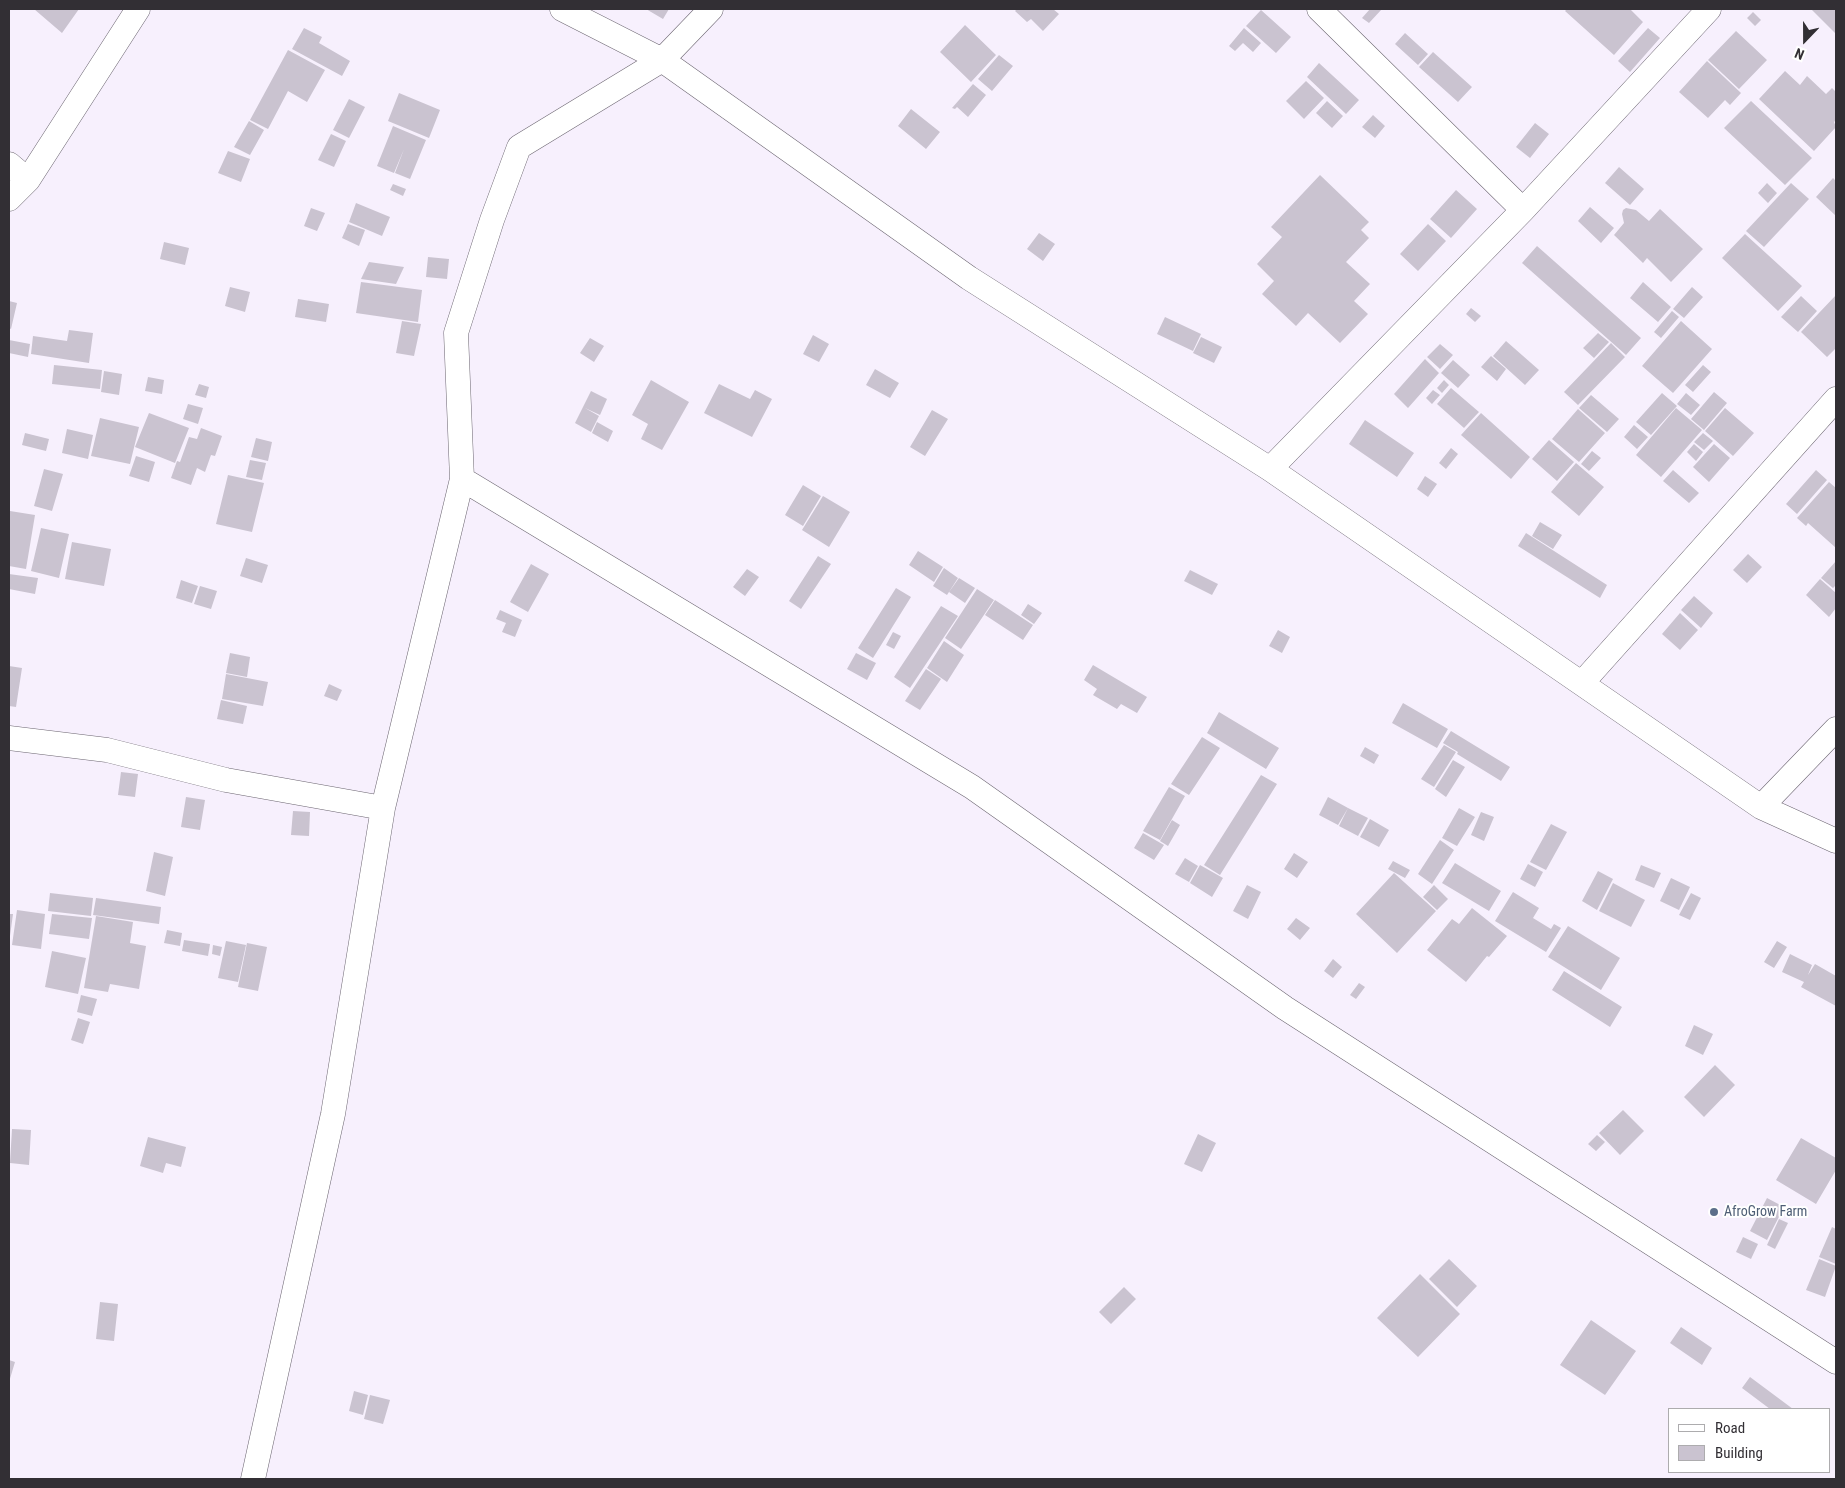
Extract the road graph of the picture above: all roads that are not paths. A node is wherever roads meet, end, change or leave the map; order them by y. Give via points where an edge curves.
1 (138, 9) edge
2 (562, 9) edge
3 (711, 9) edge
4 (1319, 9) edge
5 (1709, 9) edge
6 (662, 60) junction
7 (9, 164) edge
8 (28, 180) junction
9 (9, 199) edge
10 (1522, 210) junction
11 (1836, 399) edge
12 (1270, 469) junction
13 (462, 479) junction
14 (1582, 683) junction
15 (1836, 729) edge
16 (9, 738) edge
17 (1761, 807) junction
18 (383, 808) junction
19 (1836, 841) edge
20 (1836, 1362) edge
21 (253, 1479) edge

1 - 8 street
2 - 6 street
3 - 6 street
4 - 10 street
5 - 10 street
6 - 12 street via 969,278
6 - 13 street via 519,147 456,333
7 - 8 street
8 - 9 street
10 - 12 street
11 - 14 street
12 - 14 street
13 - 18 street
13 - 20 street via 972,787 1284,1008
14 - 17 street
15 - 17 street
16 - 18 street via 107,750 226,780
17 - 19 street
18 - 21 street via 333,1114

